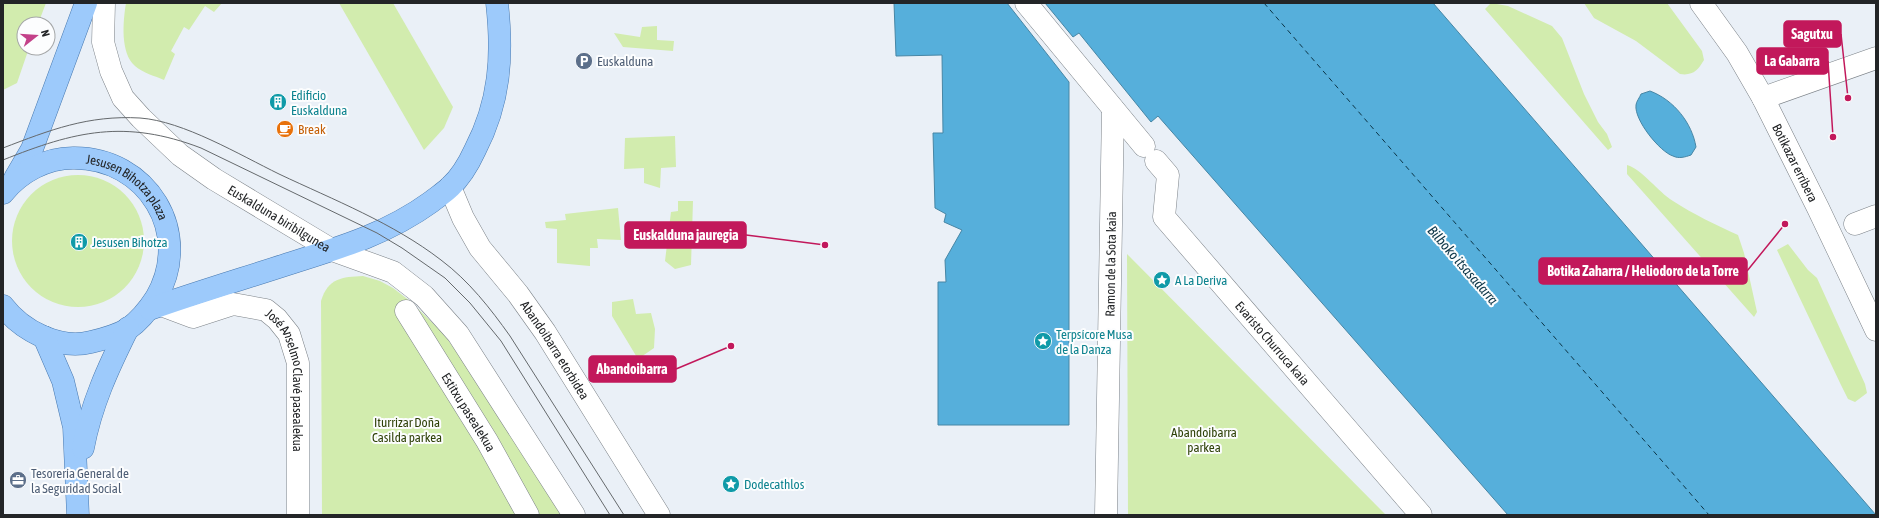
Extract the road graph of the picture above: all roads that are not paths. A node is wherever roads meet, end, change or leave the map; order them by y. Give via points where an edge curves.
1 (86, 3) edge
2 (104, 3) edge
3 (497, 3) edge
4 (1026, 3) edge
5 (1701, 3) edge
6 (1876, 58) edge
7 (1763, 98) junction
8 (1113, 109) junction
9 (450, 187) junction
10 (5, 190) edge
11 (1876, 216) edge
12 (1855, 224) dead end
13 (332, 250) junction
14 (155, 307) junction
15 (5, 311) edge
16 (406, 311) dead end
17 (128, 328) junction
18 (1876, 330) edge
19 (44, 337) junction
20 (78, 473) junction
21 (78, 515) edge
22 (298, 515) edge
23 (528, 515) edge
24 (574, 515) edge
25 (659, 515) edge
26 (1106, 515) edge
27 (1421, 515) edge

1 - 10 main road via 32,149
2 - 13 street, Euskalduna biribilgunea via 103,42 111,71 123,98 141,118 180,155 204,172
3 - 9 main road, Euskalduna biribilgunea via 500,62 494,102 481,139 467,166
4 - 8 street, Evaristo Churruca kaia
5 - 7 street, Botikazar erribera via 1737,53
6 - 7 street
7 - 18 street, Botikazar erribera
8 - 26 street, Ramon de la Sota kaia
8 - 27 street, Evaristo Churruca kaia via 1168,175 1164,218
9 - 13 main road, Euskalduna biribilgunea via 411,216 383,231
9 - 25 street, Abandoibarra etorbidea via 463,218 480,248 545,332
10 - 14 main road, Jesusen Bihotza plaza via 36,166 62,158 90,158 117,166 140,182 157,203 168,229 170,257 164,285
11 - 12 street
13 - 14 main road
13 - 24 street via 393,272 424,296 458,334
14 - 17 main road, Jesusen Bihotza plaza
14 - 22 street, José Anselmo Clavé pasealekua via 193,317 233,304 266,310 289,334 298,363
15 - 19 main road, Jesusen Bihotza plaza via 25,327
16 - 23 street, Estitxu pasealekua via 487,441
17 - 19 main road, Jesusen Bihotza plaza via 109,338 87,343 66,343
17 - 20 main road via 105,374 88,423
19 - 20 main road via 63,381 74,427
20 - 21 main road

